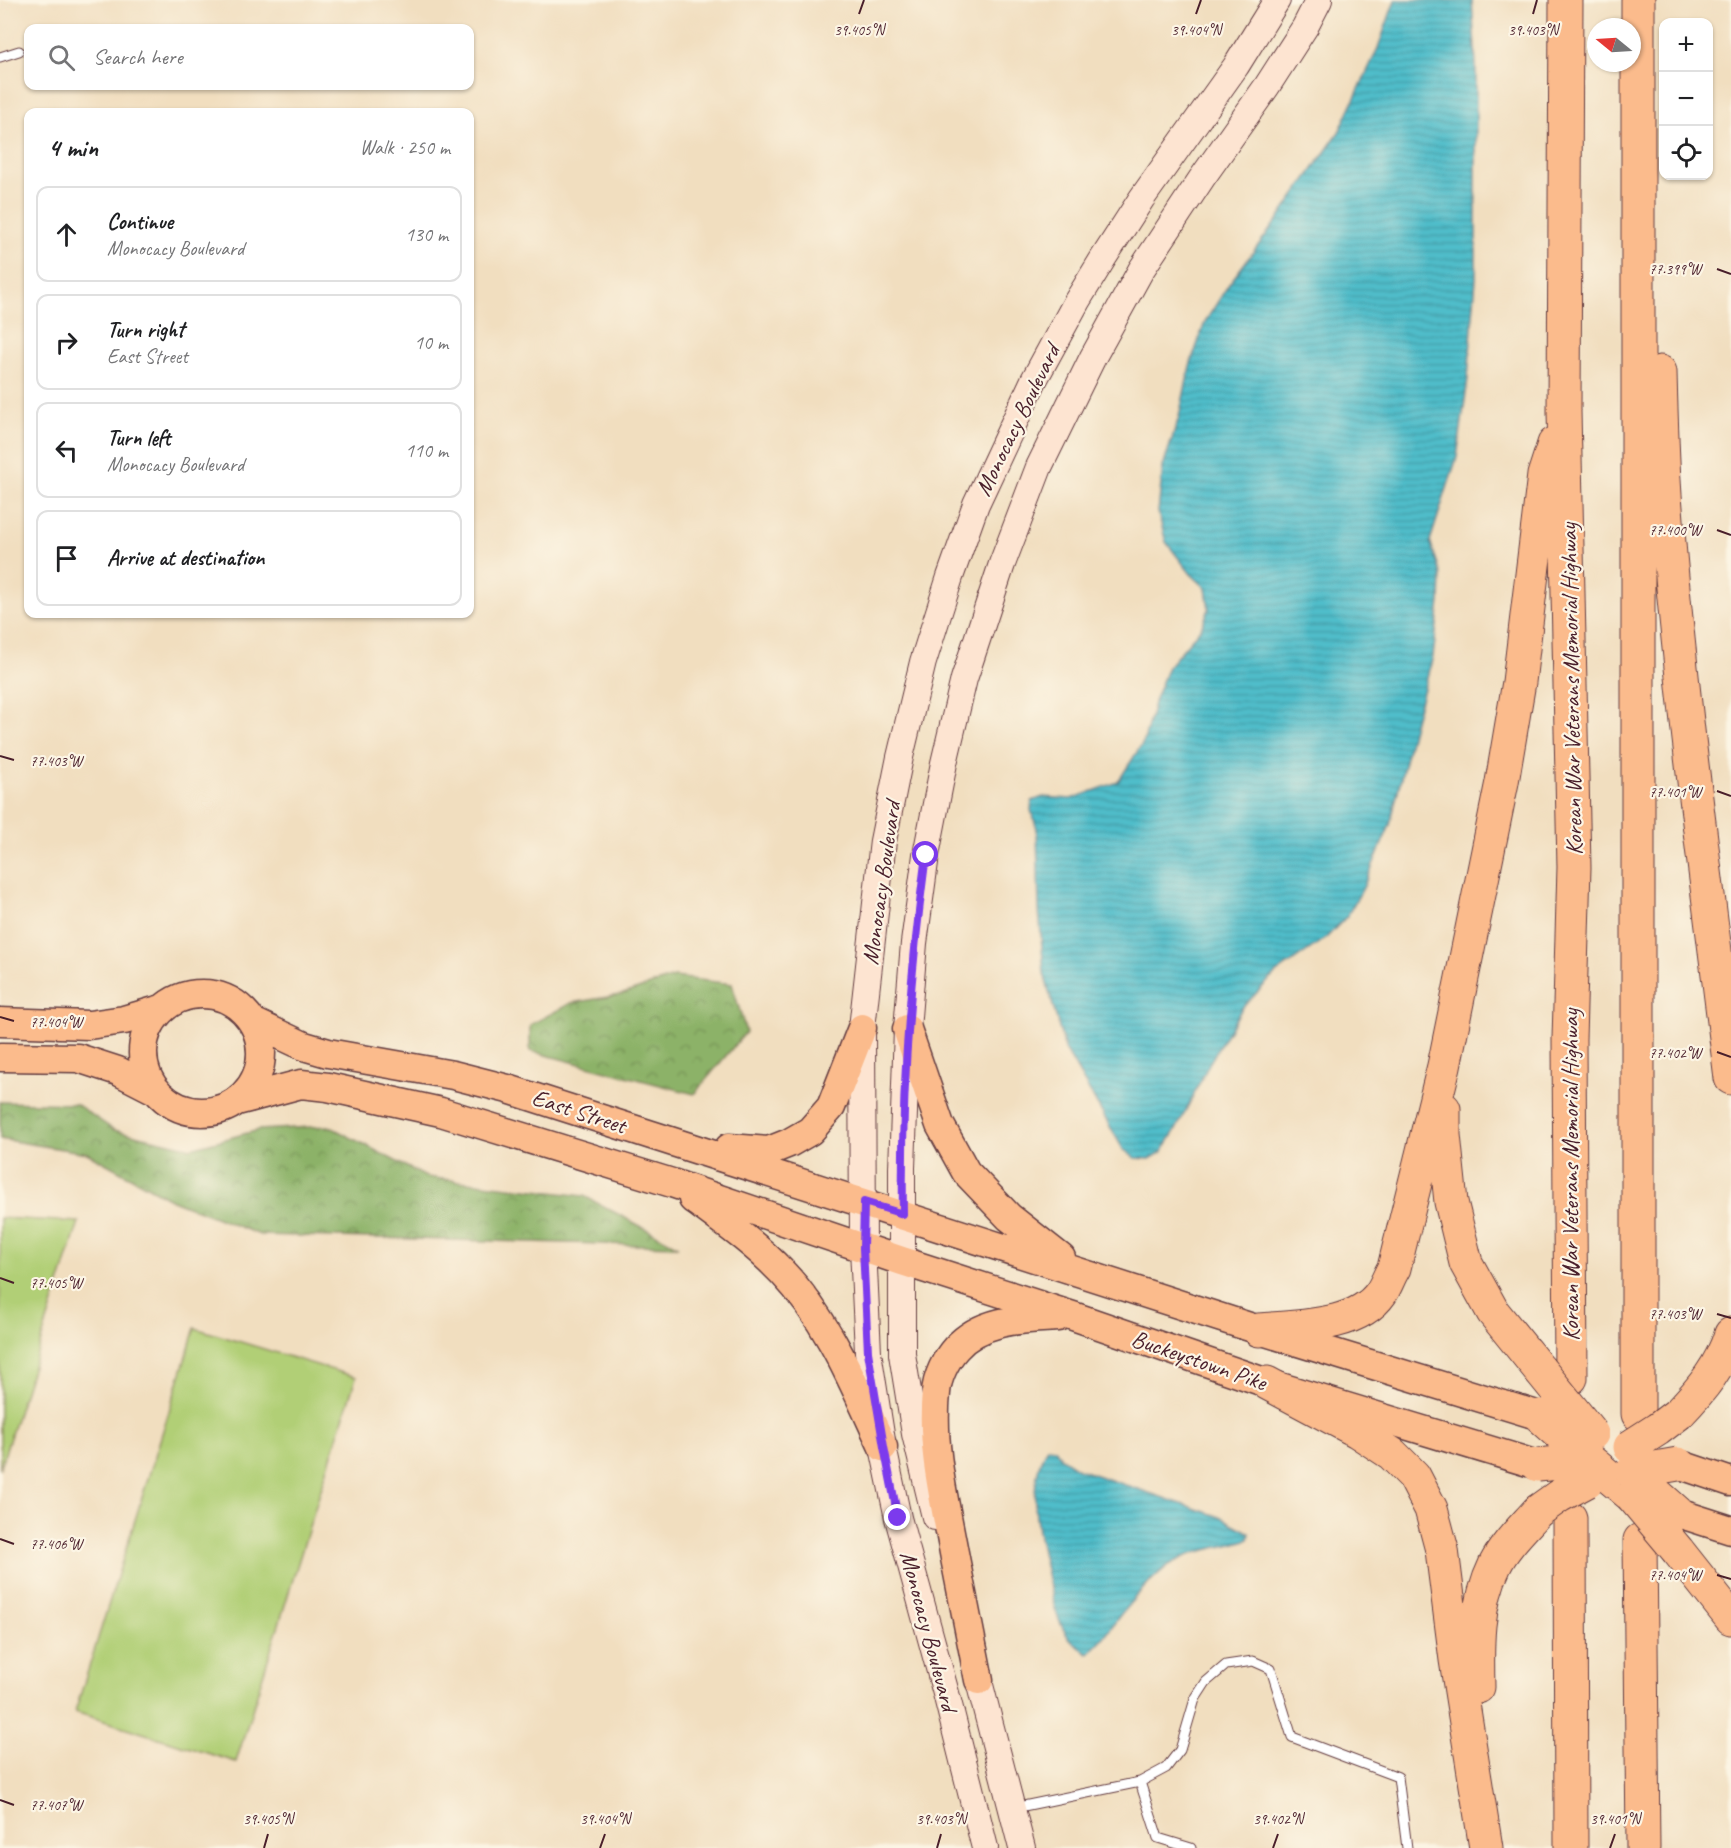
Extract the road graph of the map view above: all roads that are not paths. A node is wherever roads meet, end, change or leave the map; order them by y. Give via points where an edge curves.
1 (1276, 0) edge
2 (1319, 0) edge
3 (1566, 0) edge
4 (1640, 0) edge
5 (19, 51) dead end
6 (0, 57) edge
7 (1564, 411) junction
8 (162, 1010) junction
9 (0, 1022) edge
10 (253, 1022) junction
11 (862, 1028) junction
12 (907, 1029) junction
13 (0, 1057) edge
14 (1444, 1065) junction
15 (1731, 1078) edge
16 (157, 1091) junction
17 (237, 1101) junction
18 (687, 1146) junction
19 (672, 1183) junction
20 (864, 1202) junction
21 (903, 1214) junction
22 (863, 1248) junction
23 (902, 1261) junction
24 (1077, 1270) junction
25 (1073, 1316) junction
26 (1259, 1330) junction
27 (1731, 1334) edge
28 (1555, 1374) junction
29 (1267, 1383) junction
30 (1638, 1414) dead end
31 (1540, 1416) joint
32 (884, 1447) junction
33 (1678, 1464) joint
34 (1538, 1465) joint
35 (1610, 1465) junction
36 (1731, 1482) edge
37 (1678, 1513) joint
38 (1570, 1518) dead end
39 (1731, 1530) edge
40 (1640, 1540) dead end
41 (1731, 1618) edge
42 (979, 1680) junction
43 (1140, 1782) junction
44 (1012, 1809) junction
45 (1485, 1834) edge
46 (1158, 1838) junction
47 (985, 1848) edge
48 (1022, 1848) edge
49 (1155, 1848) edge
50 (1191, 1848) edge
51 (1407, 1848) edge
52 (1571, 1848) edge
53 (1643, 1848) edge

1 - 11 main road, Monocacy Boulevard via 1236,66 1142,198 1077,301 1034,380 976,504 923,662 900,757 883,841
2 - 12 main road, Monocacy Boulevard via 1268,86 1140,270 1039,467 964,679 944,763 926,855
3 - 7 highway, Korean War Veterans Memorial Highway
4 - 15 highway via 1665,492 1687,717
4 - 30 highway
5 - 6 lane
7 - 14 highway via 1544,475 1519,682 1502,783
7 - 28 highway, Korean War Veterans Memorial Highway via 1575,867
8 - 9 main road via 89,1025
8 - 10 main road via 194,994 217,995 239,1006
8 - 16 main road via 147,1032 143,1054 146,1072
10 - 17 main road via 260,1039 261,1058 253,1083
10 - 18 main road, East Street via 328,1053 508,1089
11 - 18 main road via 831,1107 810,1131 769,1151
11 - 20 main road, Monocacy Boulevard
12 - 21 main road, Monocacy Boulevard
12 - 24 main road via 940,1125 966,1172 1010,1217
13 - 16 main road via 78,1058 118,1071
14 - 26 highway via 1394,1268 1380,1295 1360,1313 1328,1322
14 - 28 highway via 1444,1135 1450,1202 1466,1263 1493,1312
16 - 17 main road via 169,1102 198,1112 218,1110
17 - 19 main road, East Street via 301,1084 328,1087 441,1112
18 - 20 main road, East Street
19 - 22 main road, East Street
19 - 32 main road via 741,1235 783,1273 816,1314
20 - 21 main road, East Street
20 - 22 main road, Monocacy Boulevard
21 - 23 main road, Monocacy Boulevard
21 - 24 main road, Buckeystown Pike
22 - 23 main road, Buckeystown Pike
22 - 32 main road, Monocacy Boulevard via 868,1352
23 - 25 main road, Buckeystown Pike
23 - 42 main road, Monocacy Boulevard via 902,1354 915,1434
24 - 26 main road, Buckeystown Pike
25 - 29 main road, Buckeystown Pike
25 - 42 main road via 1014,1320 971,1335 956,1348 942,1370 936,1390 934,1429
26 - 31 main road, Buckeystown Pike
27 - 35 highway, bridge via 1714,1372 1699,1393
28 - 35 highway, bridge
29 - 34 main road, Buckeystown Pike
29 - 45 highway via 1358,1431 1392,1454 1414,1476 1431,1509 1442,1550
31 - 35 highway, bridge
32 - 47 main road, Monocacy Boulevard via 898,1518
33 - 35 highway, bridge
33 - 36 main road
34 - 35 highway, bridge
35 - 37 highway, bridge
35 - 41 highway, bridge
35 - 45 highway, bridge via 1538,1511 1495,1565 1485,1594 1478,1625 1477,1665
37 - 39 main road
38 - 52 highway
40 - 53 highway
42 - 44 main road, Monocacy Boulevard
43 - 44 lane
43 - 46 lane
43 - 51 lane via 1166,1768 1180,1750 1194,1699 1206,1682 1226,1665 1253,1661 1271,1668 1292,1737 1398,1777
44 - 48 main road, Monocacy Boulevard
46 - 49 lane
46 - 50 lane

